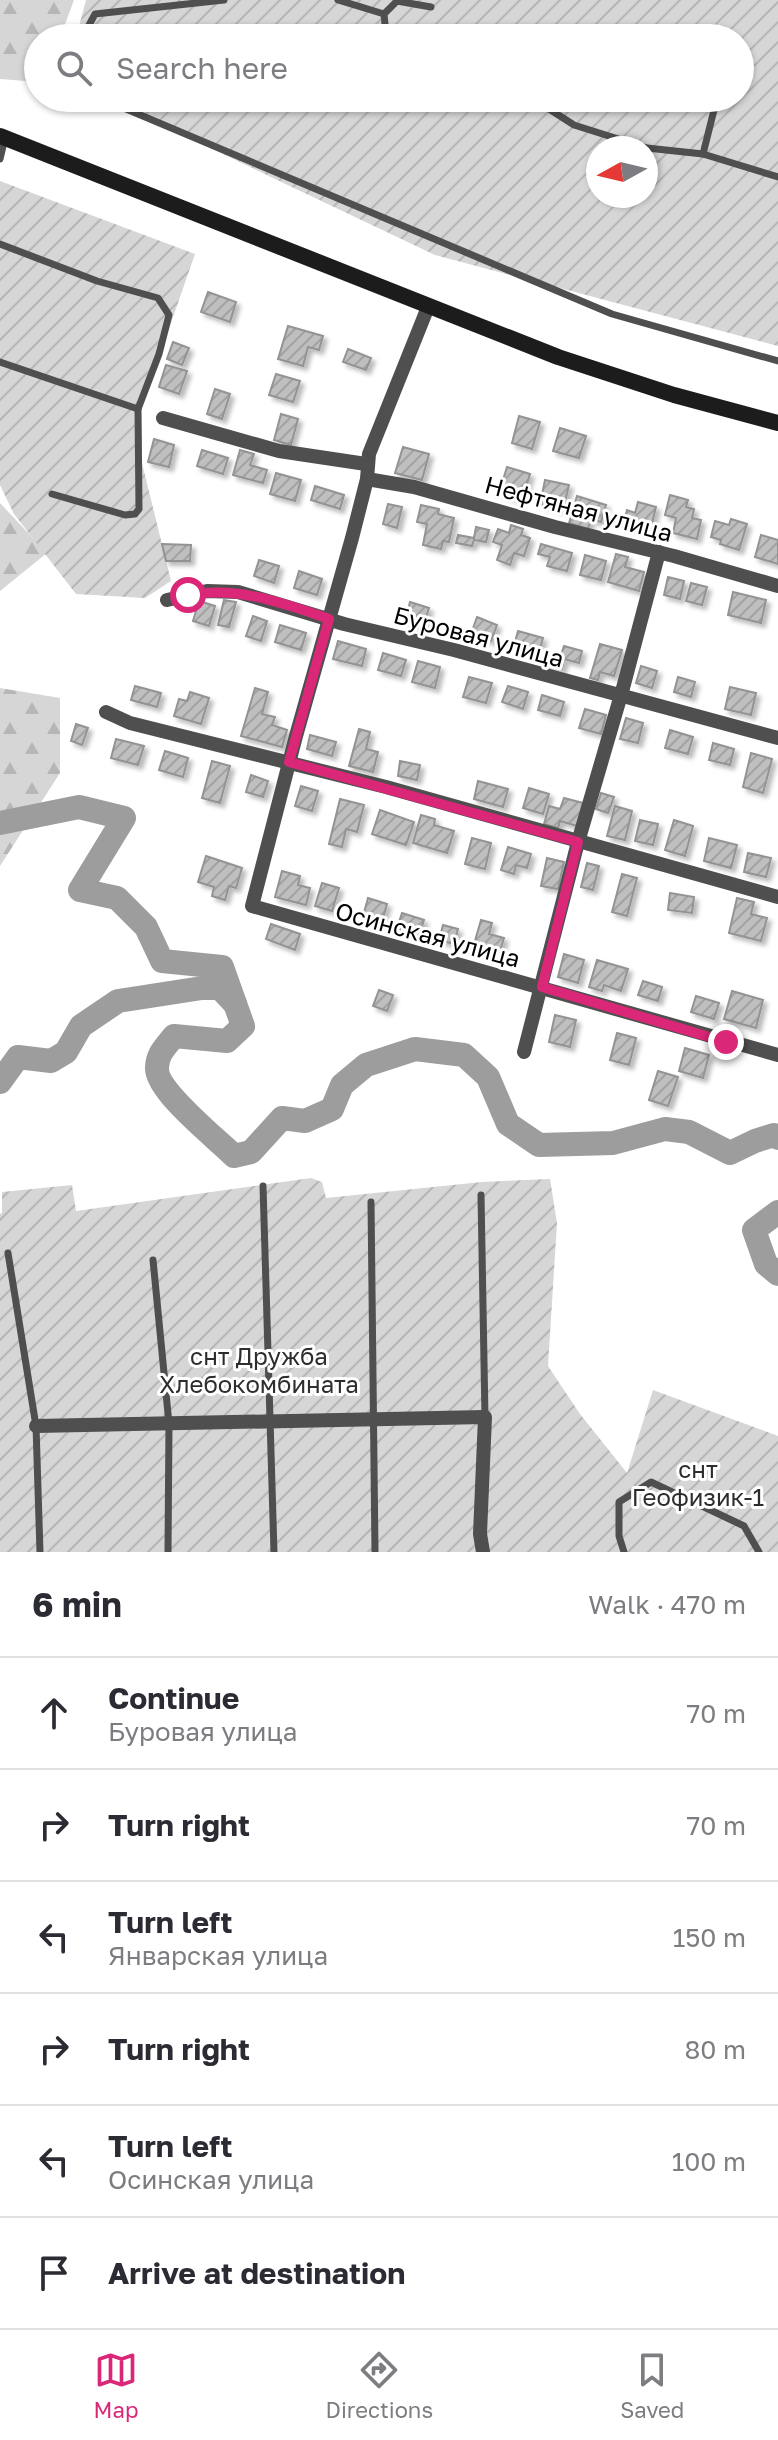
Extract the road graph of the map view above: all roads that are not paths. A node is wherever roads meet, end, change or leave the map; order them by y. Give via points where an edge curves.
1 (224, 0) edge
2 (338, 0) edge
3 (431, 7) dead end
4 (384, 14) junction
5 (90, 24) edge
6 (385, 24) edge
7 (133, 112) edge
8 (554, 112) edge
9 (714, 112) edge
10 (2, 137) edge
11 (703, 154) junction
12 (0, 159) edge
13 (778, 177) edge
14 (0, 244) edge
15 (428, 307) junction
16 (778, 361) edge
17 (0, 362) edge
18 (138, 409) junction
19 (163, 418) dead end
20 (778, 423) edge
21 (367, 471) junction
22 (52, 494) dead end
23 (659, 552) junction
24 (778, 586) edge
25 (167, 600) dead end
26 (329, 619) junction
27 (621, 696) junction
28 (106, 712) dead end
29 (778, 738) edge
30 (289, 762) junction
31 (578, 842) junction
32 (778, 897) edge
33 (542, 987) junction
34 (524, 1052) dead end
35 (778, 1055) edge
36 (263, 1186) dead end
37 (481, 1195) dead end
38 (371, 1202) dead end
39 (8, 1253) dead end
40 (153, 1260) dead end
41 (485, 1417) junction
42 (374, 1420) junction
43 (270, 1422) junction
44 (169, 1424) junction
45 (36, 1426) junction
46 (40, 1552) edge
47 (168, 1552) edge
48 (274, 1552) edge
49 (375, 1552) edge
50 (483, 1552) edge
51 (624, 1552) edge
52 (759, 1552) edge

1 - 5 lane via 95,14
2 - 4 lane
3 - 4 lane via 397,1
4 - 6 lane
7 - 16 lane via 612,314
8 - 11 lane via 574,125 647,148
9 - 11 lane
10 - 12 lane
10 - 15 main road
11 - 13 lane
14 - 18 lane via 158,298 169,315
15 - 20 main road via 558,357
15 - 21 street
17 - 18 lane
18 - 22 lane via 135,514
19 - 21 street, Нефтяная улица
21 - 23 street, Нефтяная улица via 607,542
21 - 26 street
23 - 24 street, Нефтяная улица
23 - 27 street
25 - 26 street, Буровая улица via 207,591 238,592
26 - 27 street, Буровая улица
26 - 30 street
27 - 29 street, Буровая улица
27 - 31 street
28 - 30 street via 130,723
30 - 31 street
30 - 33 street, Осинская улица via 252,906
31 - 32 street
31 - 33 street
33 - 34 street
33 - 35 street, Осинская улица
36 - 43 lane
37 - 41 lane
38 - 42 lane
39 - 45 lane
40 - 44 lane
41 - 42 street
41 - 50 street
42 - 43 street
42 - 49 lane
43 - 44 street
43 - 48 lane
44 - 45 street
44 - 47 lane
45 - 46 lane
51 - 52 lane via 619,1502 651,1482 744,1526

